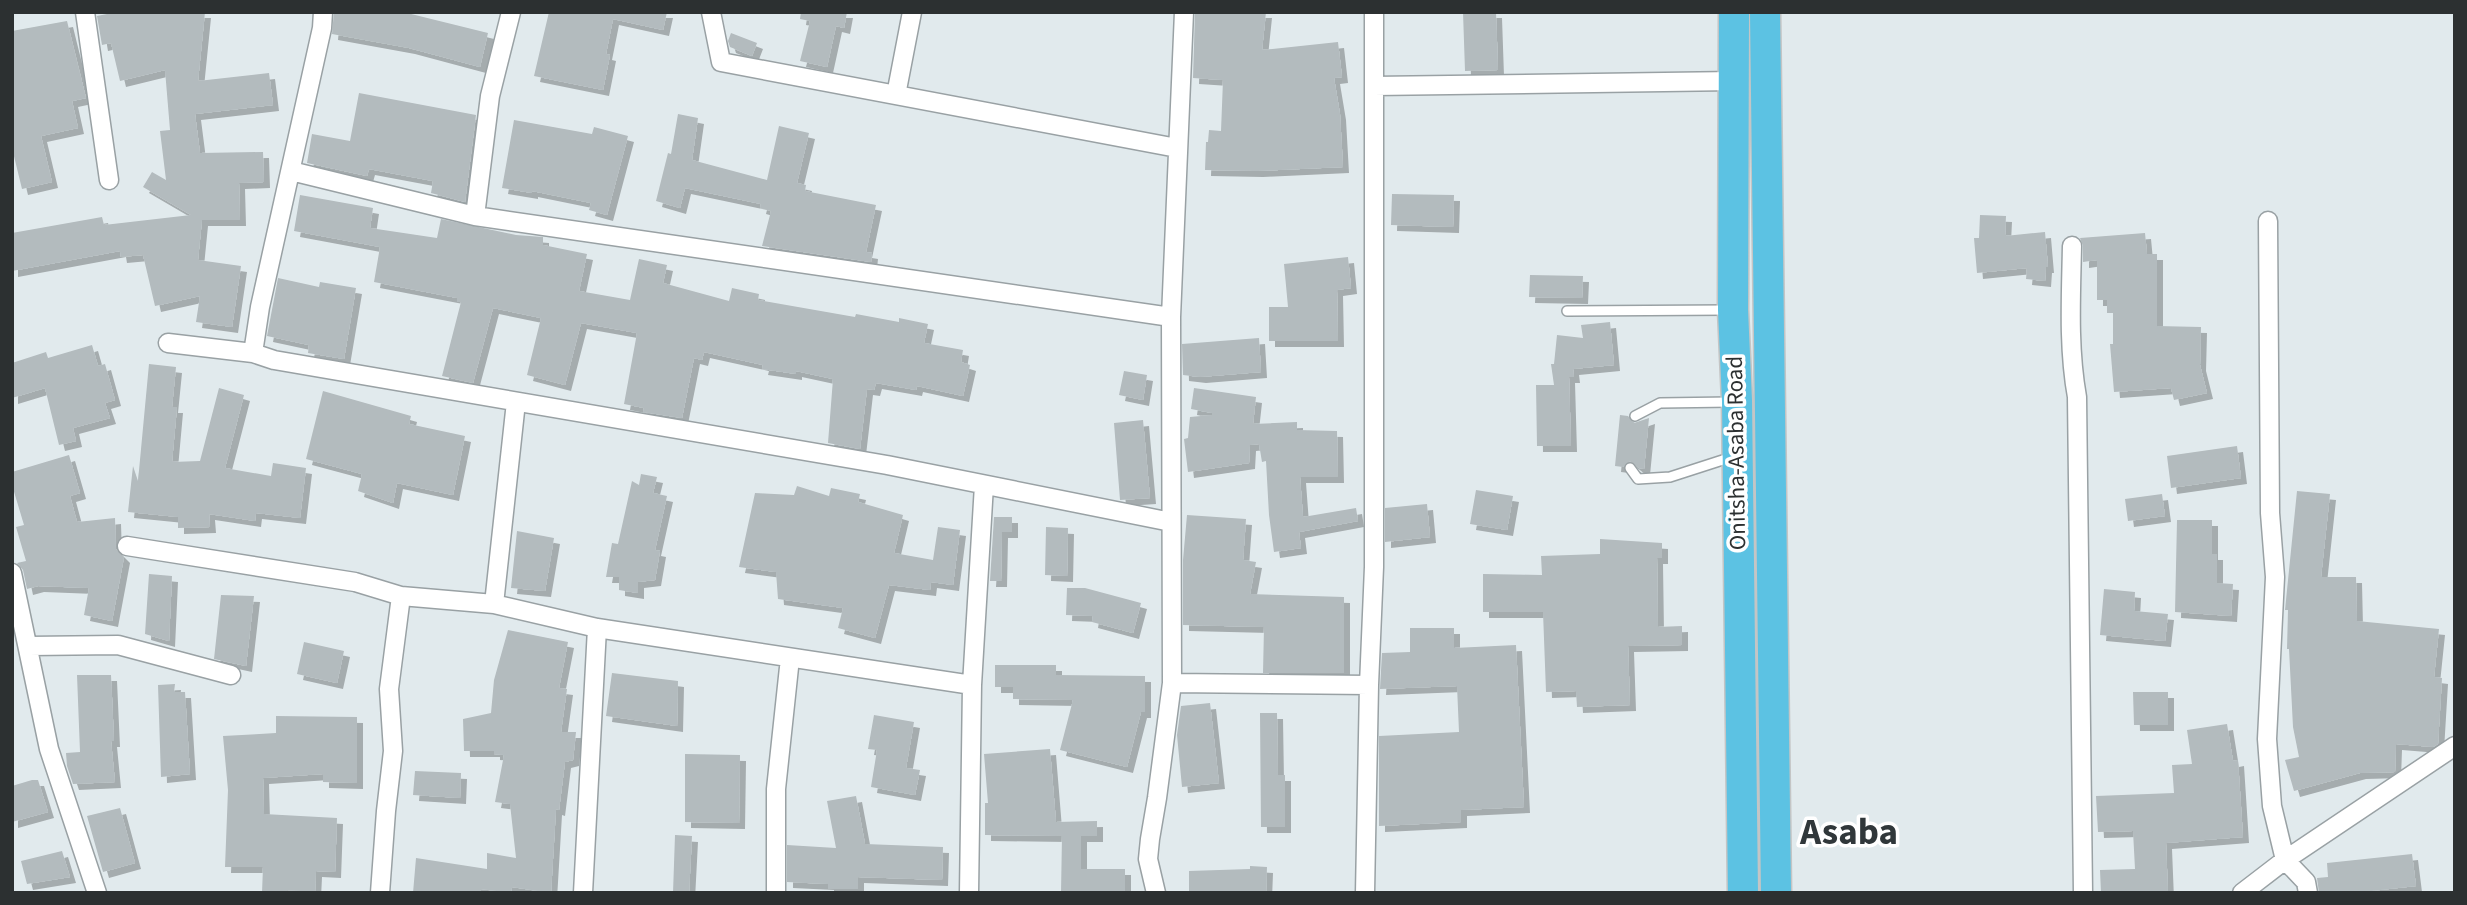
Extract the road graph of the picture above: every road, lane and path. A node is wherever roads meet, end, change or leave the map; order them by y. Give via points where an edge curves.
1 (85, 12) edge
2 (323, 12) edge
3 (510, 12) edge
4 (711, 12) edge
5 (912, 12) edge
6 (1184, 12) edge
7 (1374, 12) edge
8 (1734, 12) edge
9 (1765, 12) edge
10 (1734, 81) junction
11 (1374, 86) junction
12 (896, 95) junction
13 (1177, 148) junction
14 (291, 171) junction
15 (109, 180) dead end
16 (475, 216) junction
17 (2269, 221) dead end
18 (2072, 246) dead end
19 (1733, 310) junction
20 (1567, 311) dead end
21 (1171, 317) junction
22 (168, 343) dead end
23 (253, 353) junction
24 (1737, 401) junction
25 (516, 402) junction
26 (1635, 416) dead end
27 (1737, 455) junction
28 (1630, 467) dead end
29 (984, 485) junction
30 (1770, 500) junction
31 (1737, 508) junction
32 (1171, 522) junction
33 (127, 546) dead end
34 (12, 573) edge
35 (401, 596) junction
36 (494, 604) junction
37 (597, 628) junction
38 (29, 646) junction
39 (790, 658) junction
40 (231, 675) dead end
41 (1172, 683) junction
42 (972, 685) junction
43 (1369, 685) junction
44 (2455, 746) edge
45 (2285, 860) junction
46 (97, 893) edge
47 (380, 893) edge
48 (583, 893) edge
49 (775, 893) edge
50 (970, 893) edge
51 (1156, 893) edge
52 (1365, 893) edge
53 (1743, 893) edge
54 (1776, 893) edge
55 (2083, 893) edge
56 (2242, 893) edge
57 (2308, 893) edge

1 - 15 street
2 - 14 street
3 - 16 street via 491,96
4 - 12 street via 721,62
5 - 12 street
6 - 13 street
7 - 11 street
8 - 10 highway, Onitsha-Asaba Road
9 - 30 highway
10 - 11 street
10 - 19 highway, Onitsha-Asaba Road
11 - 43 street via 1374,566
12 - 13 street
13 - 21 street
14 - 16 street
14 - 23 street
16 - 21 street
17 - 45 street via 2270,513 2275,577 2267,739 2272,806
18 - 55 street
19 - 20 lane
19 - 24 highway, Onitsha-Asaba Road
21 - 32 street
22 - 23 street
23 - 25 street
24 - 26 lane via 1660,403
24 - 27 highway, Onitsha-Asaba Road
25 - 29 street
25 - 36 street
27 - 28 lane via 1670,477 1638,479
27 - 31 highway, Onitsha-Asaba Road
29 - 32 street
29 - 42 street
30 - 31 highway
30 - 54 highway
31 - 53 highway, Onitsha-Asaba Road
32 - 41 street
33 - 35 street via 355,582
34 - 38 street
35 - 36 street
35 - 47 street via 388,689 393,751
36 - 37 street
37 - 39 street
37 - 48 street
38 - 40 street via 118,645
38 - 46 street via 49,749
39 - 42 street
39 - 49 street via 776,789
41 - 43 street
41 - 51 street via 1148,859
42 - 50 street
43 - 52 street
44 - 45 street
45 - 56 street
45 - 57 street via 2306,883

